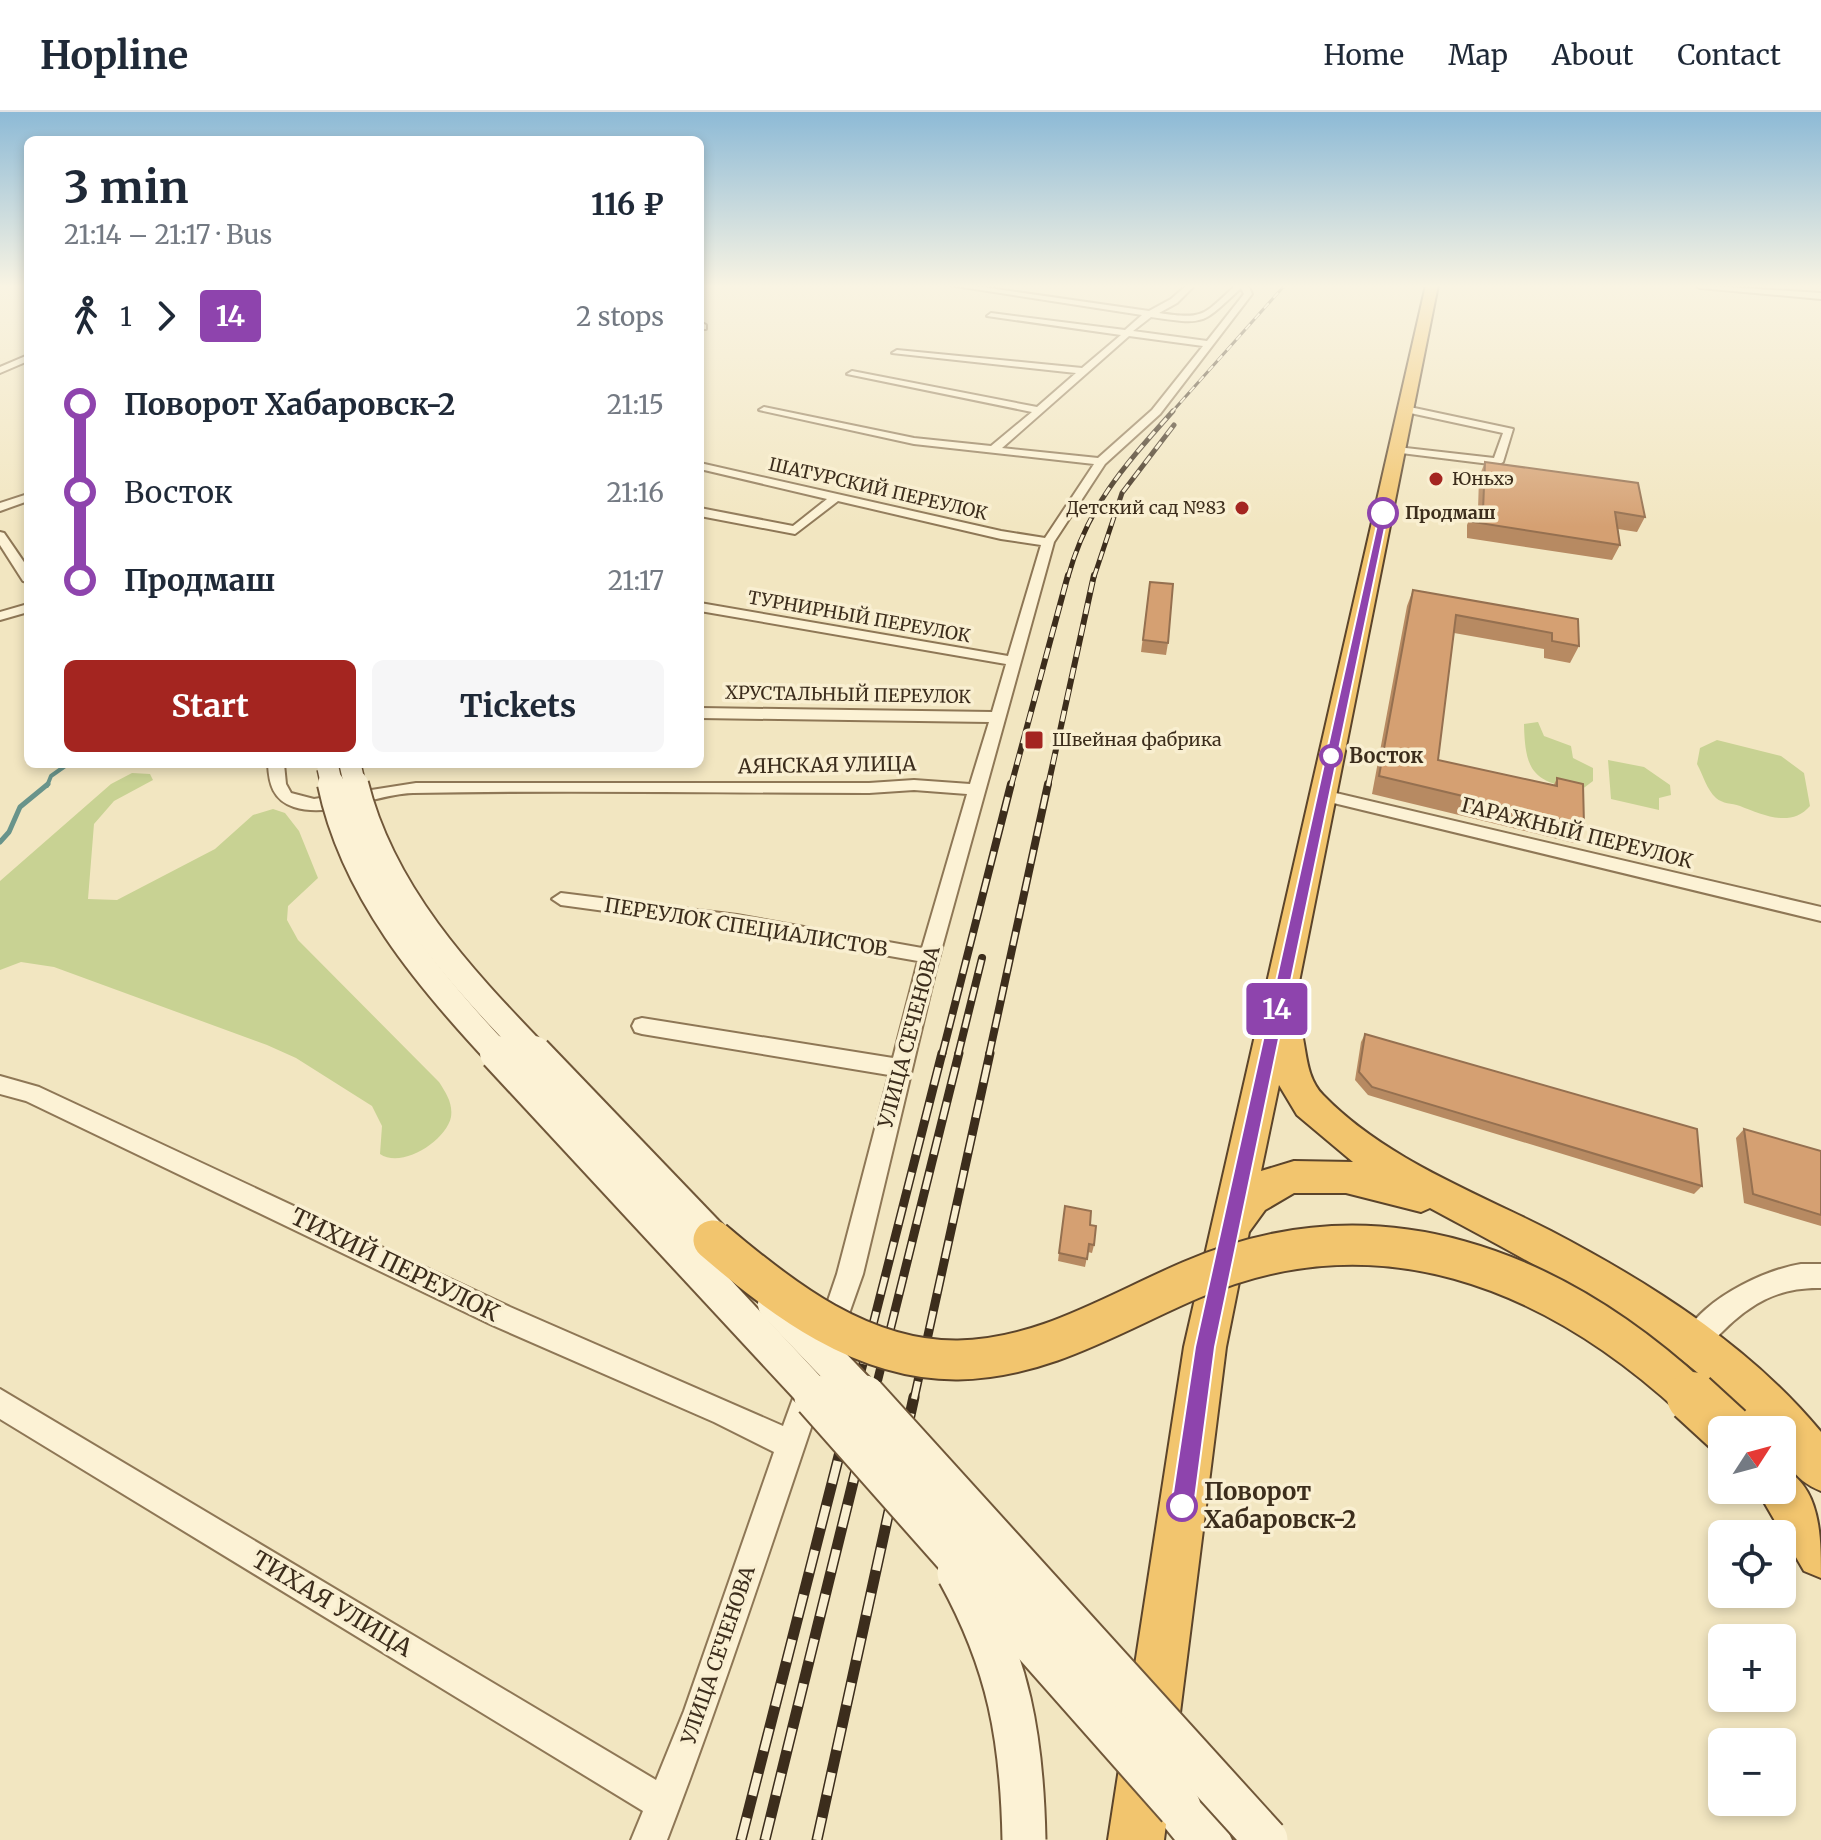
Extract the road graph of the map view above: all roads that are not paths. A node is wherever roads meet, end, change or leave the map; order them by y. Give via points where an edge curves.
1 (1026, 366) edge
2 (1088, 366) edge
3 (1193, 366) edge
4 (1414, 366) edge
5 (1081, 371) junction
6 (852, 374) dead end
7 (1405, 409) junction
8 (764, 410) dead end
9 (1039, 410) junction
10 (1397, 450) junction
11 (992, 451) junction
12 (1101, 462) junction
13 (704, 467) edge
14 (24, 498) edge
15 (835, 498) junction
16 (0, 507) edge
17 (704, 513) edge
18 (0, 536) edge
19 (1048, 542) junction
20 (24, 572) edge
21 (704, 608) edge
22 (24, 609) edge
23 (0, 616) edge
24 (1012, 661) junction
25 (704, 713) edge
26 (995, 717) junction
27 (275, 768) edge
28 (336, 768) edge
29 (338, 768) edge
30 (977, 790) junction
31 (1323, 795) junction
32 (561, 899) dead end
33 (1821, 914) edge
34 (930, 956) junction
35 (1282, 985) junction
36 (642, 1026) dead end
37 (899, 1068) junction
38 (3, 1090) edge
39 (1470, 1210) junction
40 (1230, 1236) junction
41 (713, 1240) junction
42 (1821, 1276) edge
43 (1693, 1343) junction
44 (0, 1403) edge
45 (1712, 1416) edge
46 (791, 1445) junction
47 (872, 1457) junction
48 (1821, 1468) edge
49 (665, 1805) junction
50 (1196, 1829) edge
51 (649, 1840) edge
52 (1024, 1840) edge
53 (1136, 1840) edge
54 (1266, 1840) edge

1 - 5 street
2 - 5 street
3 - 12 street, УЛИЦА СЕЧЕНОВА via 1156,412
4 - 7 highway
5 - 9 street
6 - 9 street
7 - 10 highway
7 - 10 street via 1509,431 1498,462
8 - 11 street
9 - 11 street
10 - 31 highway
11 - 12 street
12 - 19 street, УЛИЦА СЕЧЕНОВА
13 - 15 street, ШАТУРСКИЙ ПЕРЕУЛОК
14 - 16 street
15 - 17 street via 795,530
15 - 19 street, ШАТУРСКИЙ ПЕРЕУЛОК
18 - 20 street
19 - 24 street, УЛИЦА СЕЧЕНОВА
21 - 24 street, ТУРНИРНЫЙ ПЕРЕУЛОК
22 - 23 street
24 - 26 street, УЛИЦА СЕЧЕНОВА
25 - 26 street, ХРУСТАЛЬНЫЙ ПЕРЕУЛОК
26 - 30 street, УЛИЦА СЕЧЕНОВА
27 - 30 street, АЯНСКАЯ УЛИЦА via 281,791 291,801 308,805 408,788 914,785
28 - 47 main road, bridge via 344,838 424,968
29 - 41 main road, bridge via 383,862 448,956
30 - 34 street, УЛИЦА СЕЧЕНОВА
31 - 33 street, ГАРАЖНЫЙ ПЕРЕУЛОК
31 - 35 highway
32 - 34 street, ПЕРЕУЛОК СПЕЦИАЛИСТОВ via 737,922
34 - 37 street, УЛИЦА СЕЧЕНОВА
35 - 39 highway via 1291,1077 1309,1103 1348,1137
35 - 40 highway
36 - 37 street
37 - 46 street, УЛИЦА СЕЧЕНОВА via 850,1274
38 - 46 street, ТИХИЙ ПЕРЕУЛОК via 45,1100 501,1316
39 - 40 highway via 1409,1191 1303,1174 1261,1190 1237,1216
39 - 43 highway via 1612,1287
40 - 53 highway via 1205,1347
41 - 45 highway, bridge via 771,1291 818,1320 912,1355 957,1360 1042,1344 1219,1268 1270,1252 1325,1242 1415,1248 1511,1275 1579,1310 1643,1354
41 - 54 main road, bridge via 909,1443
42 - 43 street via 1765,1283 1732,1303
43 - 48 highway via 1746,1386
44 - 49 street, ТИХАЯ УЛИЦА
46 - 49 street, УЛИЦА СЕЧЕНОВА
47 - 50 main road, bridge
47 - 52 main road, bridge via 960,1573 987,1622 1008,1676 1022,1743
49 - 51 street, УЛИЦА СЕЧЕНОВА

